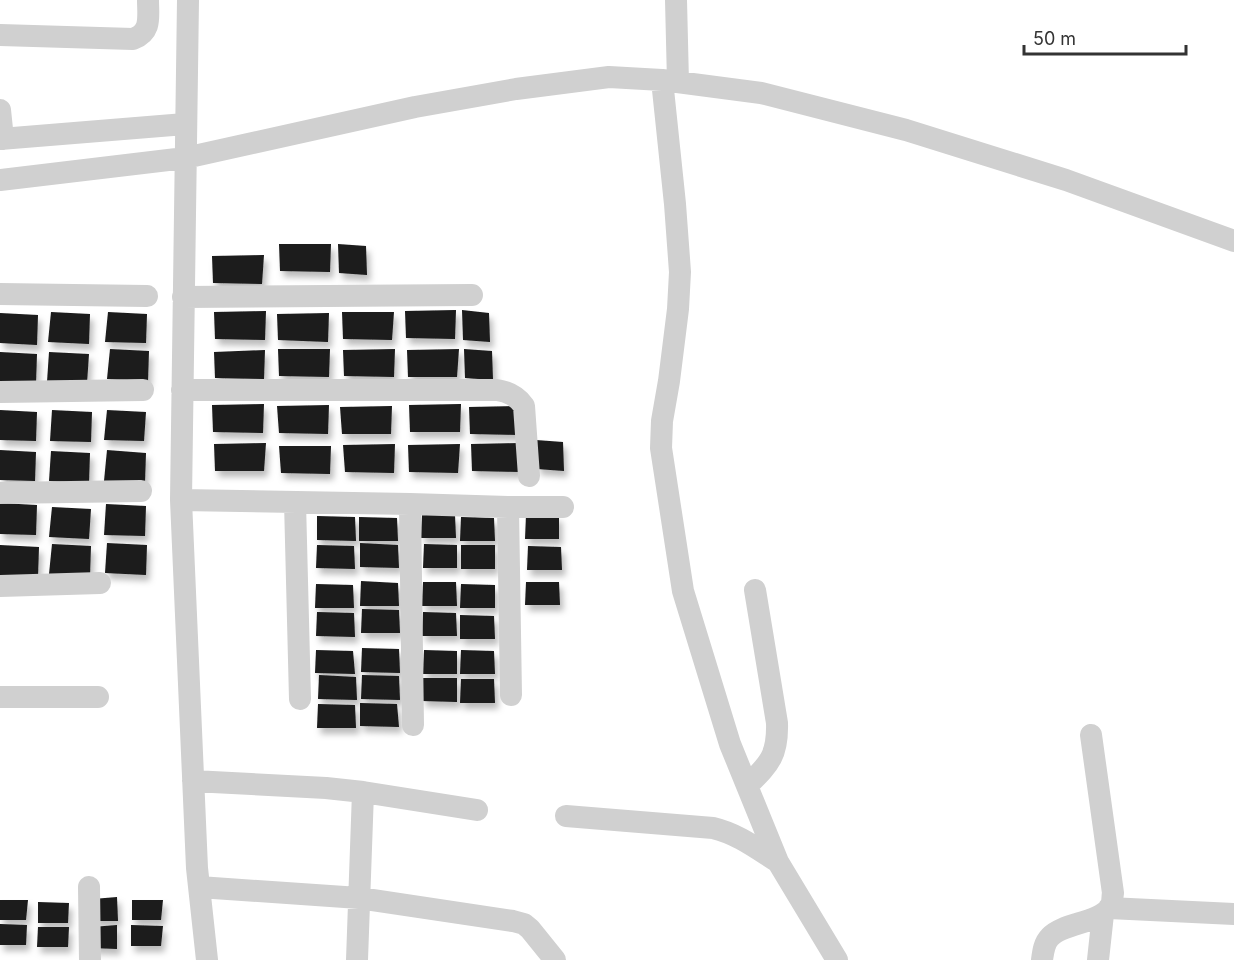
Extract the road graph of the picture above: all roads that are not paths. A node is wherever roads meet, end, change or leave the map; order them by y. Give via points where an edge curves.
1 (148, 0) edge
2 (188, 0) edge
3 (676, 0) edge
4 (0, 35) edge
5 (670, 81) junction
6 (0, 110) edge
7 (185, 124) junction
8 (1, 139) edge
9 (185, 158) junction
10 (0, 180) edge
11 (1234, 241) edge
12 (0, 294) edge
13 (472, 295) dead end
14 (147, 296) dead end
15 (183, 297) junction
16 (143, 390) dead end
17 (182, 390) junction
18 (0, 392) edge
19 (529, 476) dead end
20 (141, 490) dead end
21 (0, 493) edge
22 (181, 500) junction
23 (295, 502) junction
24 (410, 504) junction
25 (508, 507) junction
26 (563, 507) dead end
27 (100, 583) dead end
28 (0, 586) edge
29 (755, 590) dead end
30 (511, 695) dead end
31 (0, 697) edge
32 (99, 697) dead end
33 (300, 699) dead end
34 (413, 725) dead end
35 (1091, 735) dead end
36 (193, 781) junction
37 (747, 786) junction
38 (363, 792) junction
39 (477, 810) dead end
40 (566, 816) dead end
41 (778, 862) junction
42 (89, 887) dead end
43 (199, 887) junction
44 (359, 898) junction
45 (1106, 911) junction
46 (1234, 914) edge
47 (828, 954) edge
48 (90, 960) edge
49 (207, 960) edge
50 (357, 960) edge
51 (555, 960) edge
52 (1042, 960) edge
53 (1098, 960) edge

1 - 4 street via 145,32 133,39
2 - 7 street
3 - 5 street
5 - 9 street via 609,77 516,89
5 - 11 street via 761,93 906,130 1066,180
5 - 37 street via 680,272 671,371 662,420 662,464 683,591
6 - 8 street
7 - 8 street
7 - 9 street
9 - 10 street
9 - 15 street
12 - 14 street
13 - 15 street
15 - 17 street
16 - 18 street
17 - 19 street via 506,391 524,406
17 - 22 street
20 - 21 street
22 - 23 street
22 - 36 street
23 - 24 street
23 - 33 street
24 - 25 street
24 - 34 street
25 - 26 street
25 - 30 street
27 - 28 street
29 - 37 street via 777,734 772,758
31 - 32 street
35 - 45 street via 1113,893
36 - 38 street
36 - 43 street
37 - 41 street
38 - 39 street
38 - 44 street
40 - 41 street via 713,828 741,838
41 - 47 street
42 - 48 street
43 - 44 street
43 - 49 street
44 - 50 street
44 - 51 street via 524,924
45 - 46 street
45 - 52 street via 1056,932 1045,945
45 - 53 street

